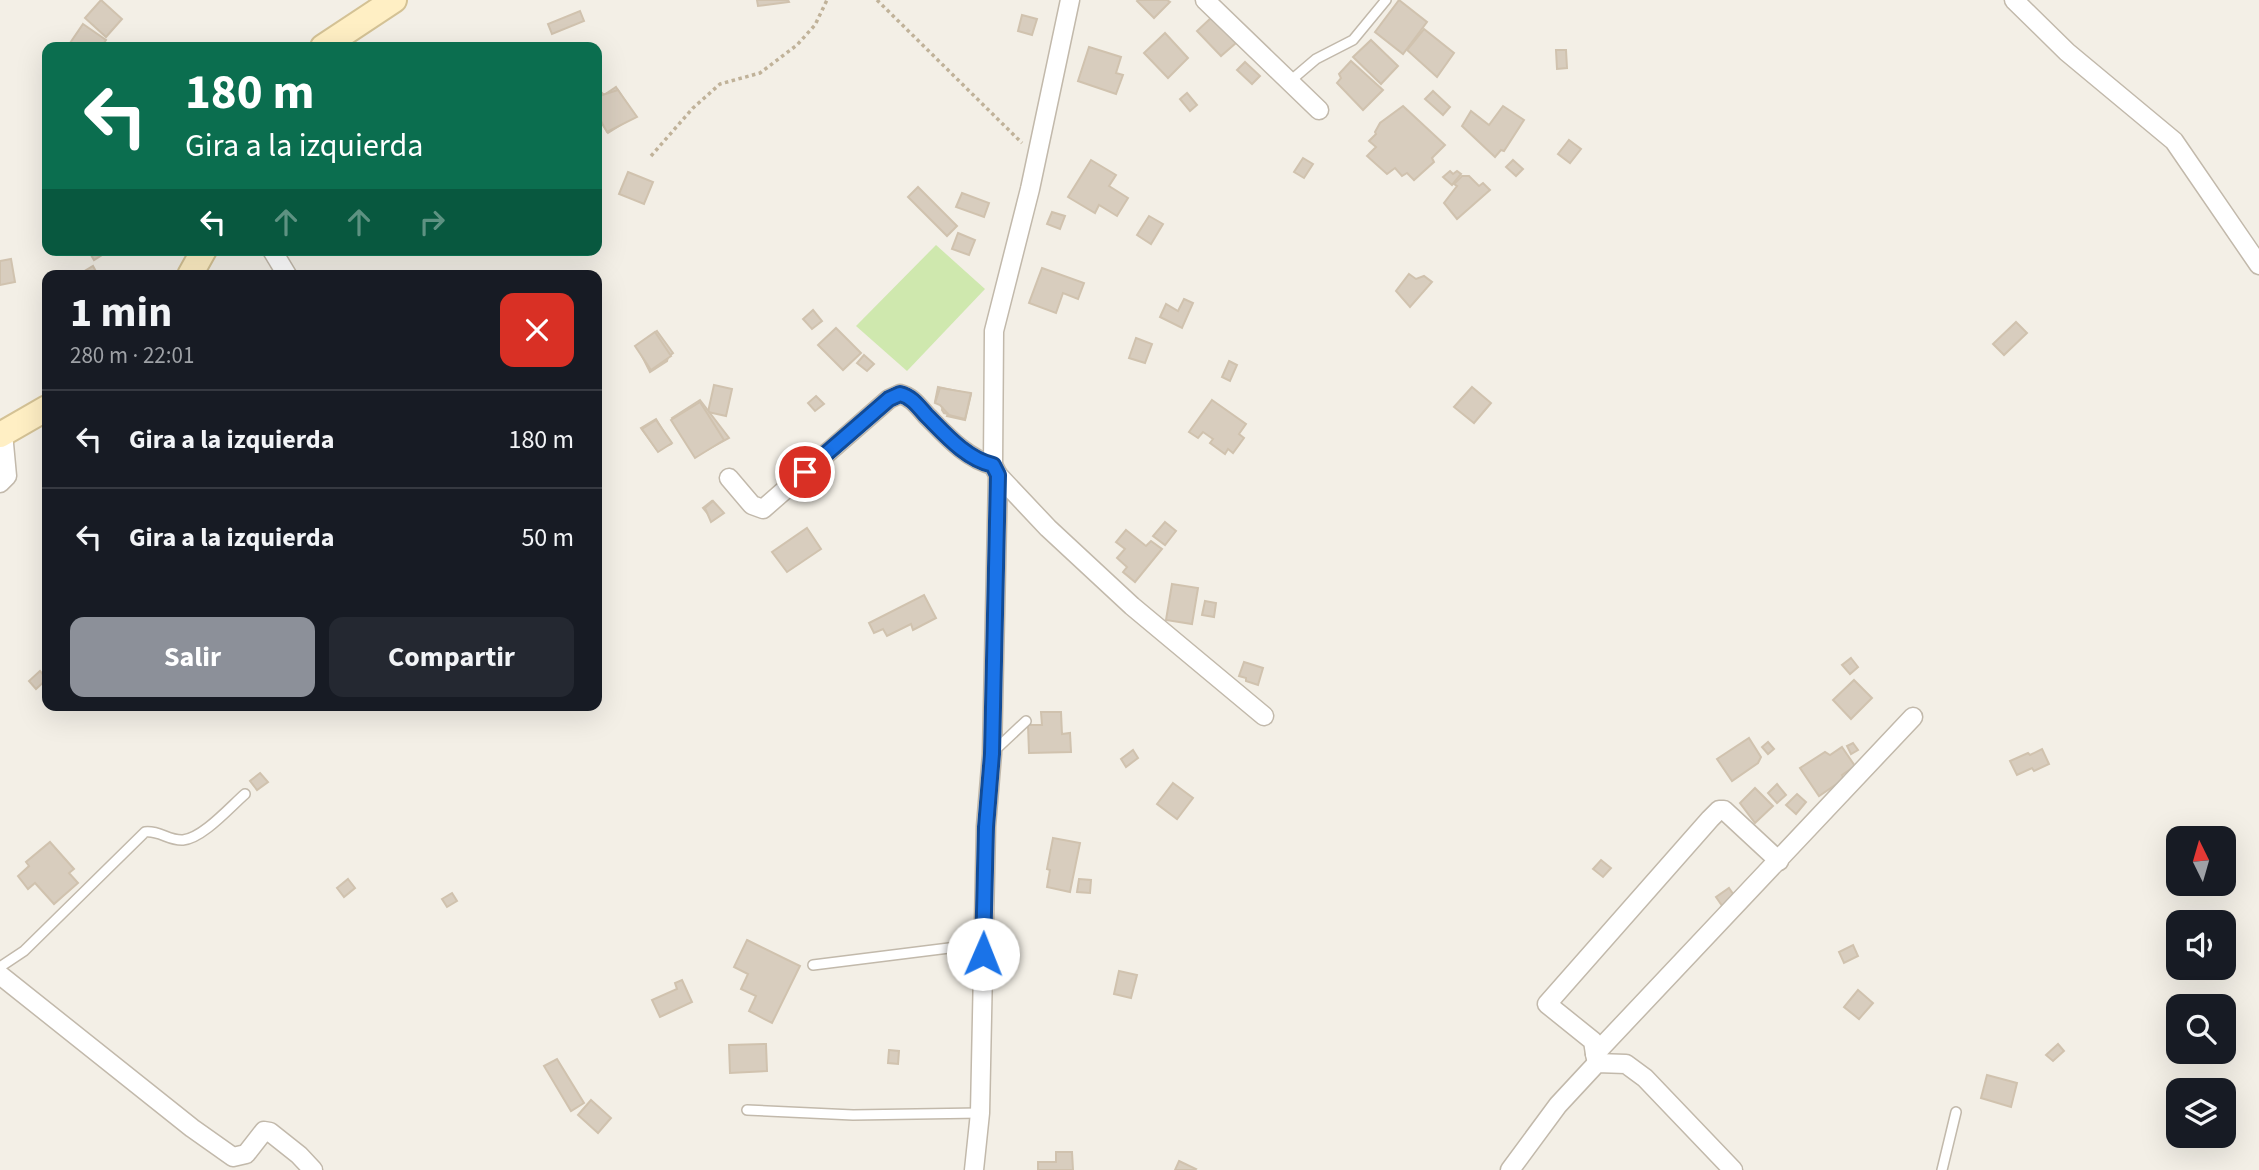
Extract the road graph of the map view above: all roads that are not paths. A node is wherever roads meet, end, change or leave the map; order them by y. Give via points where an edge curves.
1 (394, 0) edge
2 (1070, 0) edge
3 (1205, 0) edge
4 (1386, 0) edge
5 (2014, 0) edge
6 (331, 42) edge
7 (1289, 82) junction
8 (1319, 110) dead end
9 (2259, 265) edge
10 (42, 411) edge
11 (1, 434) edge
12 (996, 470) junction
13 (729, 478) dead end
14 (0, 483) edge
15 (1264, 716) dead end
16 (1913, 717) dead end
17 (1026, 721) dead end
18 (992, 754) junction
19 (245, 794) dead end
20 (1780, 861) junction
21 (983, 928) junction
22 (813, 965) dead end
23 (0, 967) edge
24 (0, 975) edge
25 (1596, 1059) junction
26 (747, 1110) dead end
27 (1956, 1112) dead end
28 (980, 1113) junction
29 (313, 1170) edge
30 (974, 1170) edge
31 (1510, 1170) edge
32 (1732, 1170) edge
33 (1942, 1170) edge

1 - 6 main road
2 - 12 street via 994,331
3 - 7 street
4 - 7 lane via 1353,40 1316,58
5 - 9 street via 2067,52 2174,141
7 - 8 street
10 - 11 main road
11 - 14 street via 6,476
12 - 13 street via 971,457 909,396 900,394 763,509 752,505
12 - 15 street via 1048,528 1132,607
12 - 18 street
16 - 20 street
17 - 18 lane
18 - 21 street
19 - 23 lane via 202,832 184,840 145,832 24,951
20 - 25 street
20 - 25 street via 1724,810 1710,819 1547,1004 1593,1041
21 - 22 lane via 957,947
21 - 28 street
24 - 29 street via 233,1157 246,1154 264,1130
25 - 31 street
25 - 32 street via 1626,1064 1645,1078
26 - 28 lane via 853,1115
27 - 33 lane
28 - 30 street

